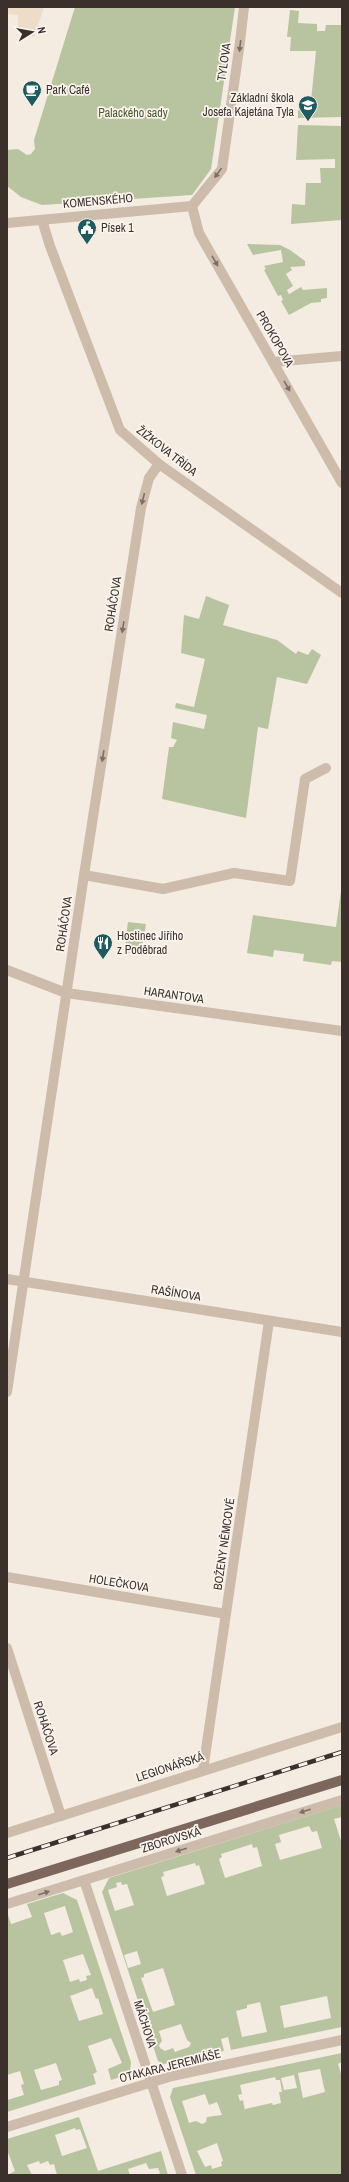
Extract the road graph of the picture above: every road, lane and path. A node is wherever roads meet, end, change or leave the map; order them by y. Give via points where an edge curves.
1 (244, 7) edge
2 (192, 206) junction
3 (42, 220) junction
4 (7, 223) edge
5 (342, 356) edge
6 (273, 362) junction
7 (159, 464) junction
8 (342, 483) edge
9 (342, 593) edge
10 (326, 768) dead end
11 (84, 875) junction
12 (7, 970) edge
13 (66, 993) junction
14 (342, 1031) edge
15 (7, 1279) edge
16 (23, 1282) junction
17 (269, 1321) junction
18 (342, 1332) edge
19 (7, 1392) edge
20 (7, 1577) edge
21 (226, 1614) junction
22 (7, 1648) edge
23 (342, 1727) edge
24 (203, 1770) junction
25 (342, 1780) edge
26 (342, 1800) edge
27 (61, 1816) junction
28 (7, 1834) edge
29 (84, 1880) junction
30 (7, 1884) edge
31 (7, 1904) edge
32 (342, 2040) edge
33 (150, 2082) junction
34 (7, 2127) edge
35 (182, 2175) edge

1 -> 2 street, TYLOVA via 222,169
2 - 3 street, KOMENSKÉHO
2 -> 6 street, PROKOPOVA via 199,233
3 - 4 street, KOMENSKÉHO
3 - 7 street, ŽIŽKOVA TŘÍDA via 120,430
5 - 6 street
6 -> 8 street, PROKOPOVA
7 - 9 street, ŽIŽKOVA TŘÍDA
7 -> 11 street, ROHÁČOVA via 148,478 141,508
10 - 11 street via 305,779 290,881 234,873 163,889
11 - 13 street, ROHÁČOVA
12 - 13 street, HARANTOVA
13 - 14 street, HARANTOVA
13 - 16 street, ROHÁČOVA
15 - 16 street, RAŠÍNOVA
16 - 17 street, RAŠÍNOVA
16 - 19 street, ROHÁČOVA
17 - 18 street, RAŠÍNOVA
17 - 21 street, BOŽENY NĚMCOVÉ
20 - 21 street, HOLEČKOVA
21 - 24 street, BOŽENY NĚMCOVÉ
22 - 27 street, ROHÁČOVA
23 - 24 street, LEGIONÁŘSKÁ
24 - 27 street, LEGIONÁŘSKÁ
25 - 30 main road
26 -> 29 street, ZBOROVSKÁ
27 - 28 street, LEGIONÁŘSKÁ
31 -> 29 street, ZBOROVSKÁ
29 - 33 street, MÁCHOVA
32 - 33 street, OTAKARA JEREMIÁŠE
33 - 34 street, OTAKARA JEREMIÁŠE
33 - 35 street, MÁCHOVA

